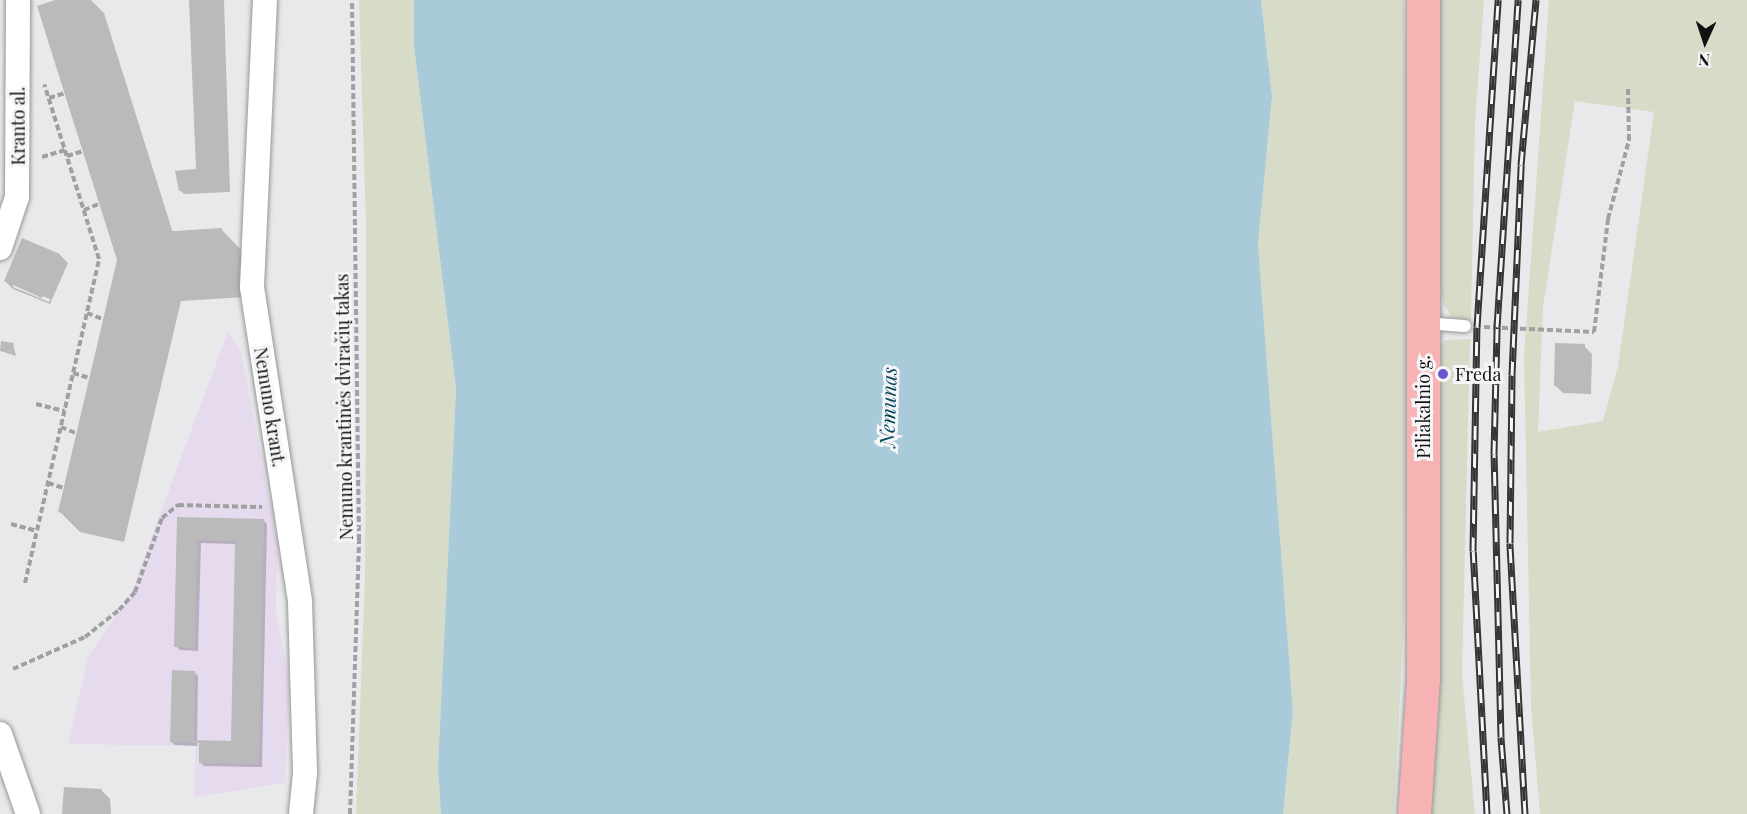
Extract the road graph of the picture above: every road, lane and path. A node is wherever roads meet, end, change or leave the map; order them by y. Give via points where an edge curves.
1 (18, 0) edge
2 (265, 0) edge
3 (352, 0) edge
4 (1423, 0) edge
5 (42, 76) dead end
6 (1628, 88) dead end
7 (65, 93) dead end
8 (49, 98) junction
9 (9, 101) edge
10 (83, 152) dead end
11 (67, 156) junction
12 (99, 204) dead end
13 (84, 210) junction
14 (0, 248) edge
15 (87, 313) junction
16 (103, 319) dead end
17 (1422, 323) junction
18 (1465, 326) joint
19 (73, 373) junction
20 (89, 378) dead end
21 (36, 404) dead end
22 (64, 411) junction
23 (61, 427) junction
24 (76, 433) dead end
25 (48, 483) junction
26 (63, 488) dead end
27 (286, 509) junction
28 (11, 524) dead end
29 (37, 531) junction
30 (25, 583) dead end
31 (13, 669) dead end
32 (0, 734) edge
33 (28, 814) edge
34 (302, 814) edge
35 (350, 814) edge
36 (1414, 814) edge

1 - 9 street, Kranto al.
2 - 27 street, Nemuno krant. via 252,287
3 - 35 path, Nemuno krantinės dviračių takas via 359,529
4 - 17 main road, Piliakalnio g.
5 - 8 path
6 - 18 path via 1629,140 1608,219 1594,332
7 - 8 path
8 - 11 path
9 - 14 street, Kranto al. via 17,197
10 - 11 path
11 - 13 path
12 - 13 path
13 - 15 path via 99,259
15 - 16 path
15 - 19 path
17 - 18 lane
17 - 36 main road, Piliakalnio g. via 1423,679
19 - 20 path
19 - 22 path
21 - 22 path
22 - 23 path
23 - 24 path
23 - 25 path
25 - 26 path
25 - 29 path
27 - 31 path via 178,506 162,518 135,592 119,610 85,637
27 - 34 street, Nemuno krant. via 300,602 305,773
28 - 29 path
29 - 30 path
32 - 33 street

